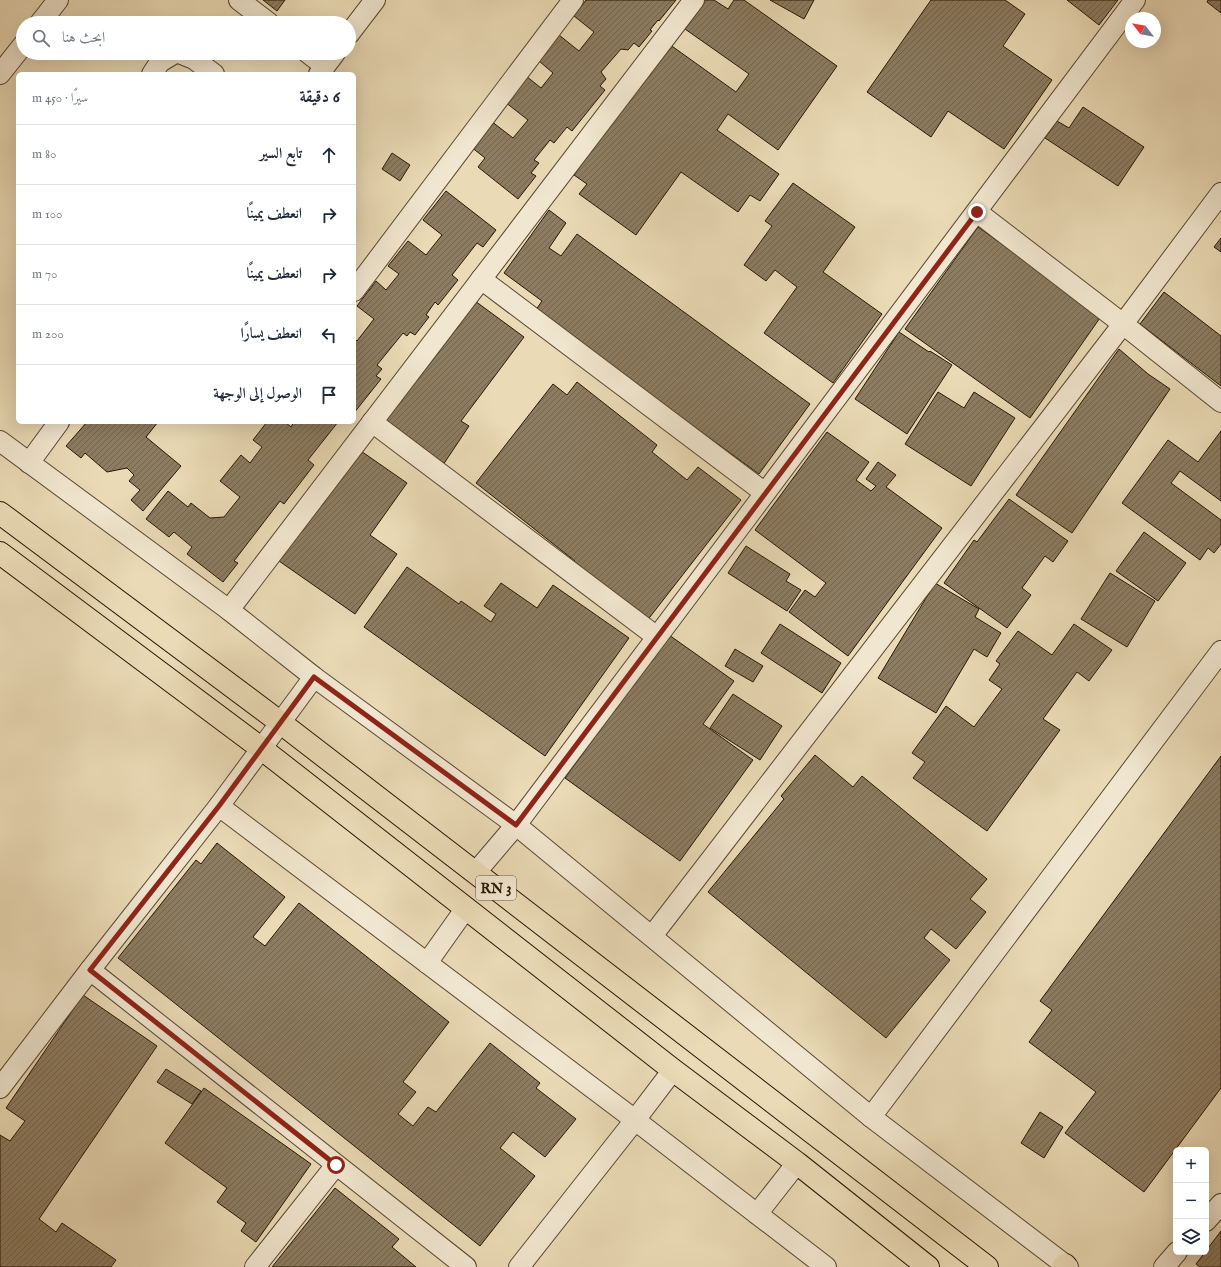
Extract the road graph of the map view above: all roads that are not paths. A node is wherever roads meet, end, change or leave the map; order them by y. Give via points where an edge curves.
1 (58, 0) edge
2 (240, 0) edge
3 (375, 0) edge
4 (573, 0) edge
5 (694, 0) edge
6 (1135, 0) edge
7 (45, 16) edge
8 (260, 16) edge
9 (356, 25) edge
10 (16, 54) edge
11 (163, 60) edge
12 (195, 60) edge
13 (153, 72) edge
14 (211, 72) edge
15 (0, 74) edge
16 (1221, 194) edge
17 (977, 212) junction
18 (482, 279) junction
19 (356, 288) edge
20 (1123, 324) junction
21 (1221, 402) edge
22 (372, 422) junction
23 (58, 424) edge
24 (0, 441) edge
25 (29, 462) junction
26 (765, 493) junction
27 (0, 513) edge
28 (0, 553) edge
29 (229, 610) junction
30 (657, 637) junction
31 (1221, 651) edge
32 (314, 677) junction
33 (281, 723) junction
34 (262, 749) junction
35 (219, 806) junction
36 (516, 825) junction
37 (476, 872) junction
38 (466, 908) junction
39 (652, 936) junction
40 (427, 963) junction
41 (90, 970) junction
42 (673, 1070) junction
43 (0, 1088) edge
44 (871, 1117) junction
45 (635, 1120) junction
46 (797, 1163) junction
47 (336, 1165) junction
48 (1221, 1204) edge
49 (757, 1214) junction
50 (1208, 1219) edge
51 (1174, 1255) edge
52 (1065, 1266) edge
53 (255, 1267) edge
54 (466, 1267) edge
55 (519, 1267) edge
56 (826, 1267) edge
57 (928, 1267) edge
58 (987, 1267) edge
59 (1164, 1267) edge

1 - 7 street
2 - 8 street
3 - 9 street
4 - 19 street
5 - 18 street
6 - 17 street
10 - 15 street
11 - 13 street
12 - 14 street
16 - 20 street
17 - 20 street
17 - 26 street
18 - 22 street
18 - 26 street
20 - 21 street
20 - 39 street
22 - 29 street
22 - 30 street
23 - 25 street
24 - 25 street
25 - 29 street
26 - 30 street
27 - 33 highway, RN 3
28 - 34 highway, RN 3
29 - 32 street
30 - 36 street
31 - 44 street
32 - 33 street
32 - 36 street
33 - 34 street
33 - 37 highway, RN 3
34 - 35 street
34 - 38 highway, RN 3
35 - 40 street
35 - 41 street
36 - 37 street
36 - 39 street
37 - 58 highway, RN 3
38 - 40 street
38 - 42 highway, RN 3
39 - 44 street
40 - 45 street
41 - 43 street
41 - 47 street
42 - 45 street
42 - 46 highway, RN 3
44 - 52 street
45 - 49 street
45 - 55 street
46 - 49 street
46 - 57 highway, RN 3
47 - 53 street
47 - 54 street
48 - 50 street
49 - 56 street
51 - 59 street

